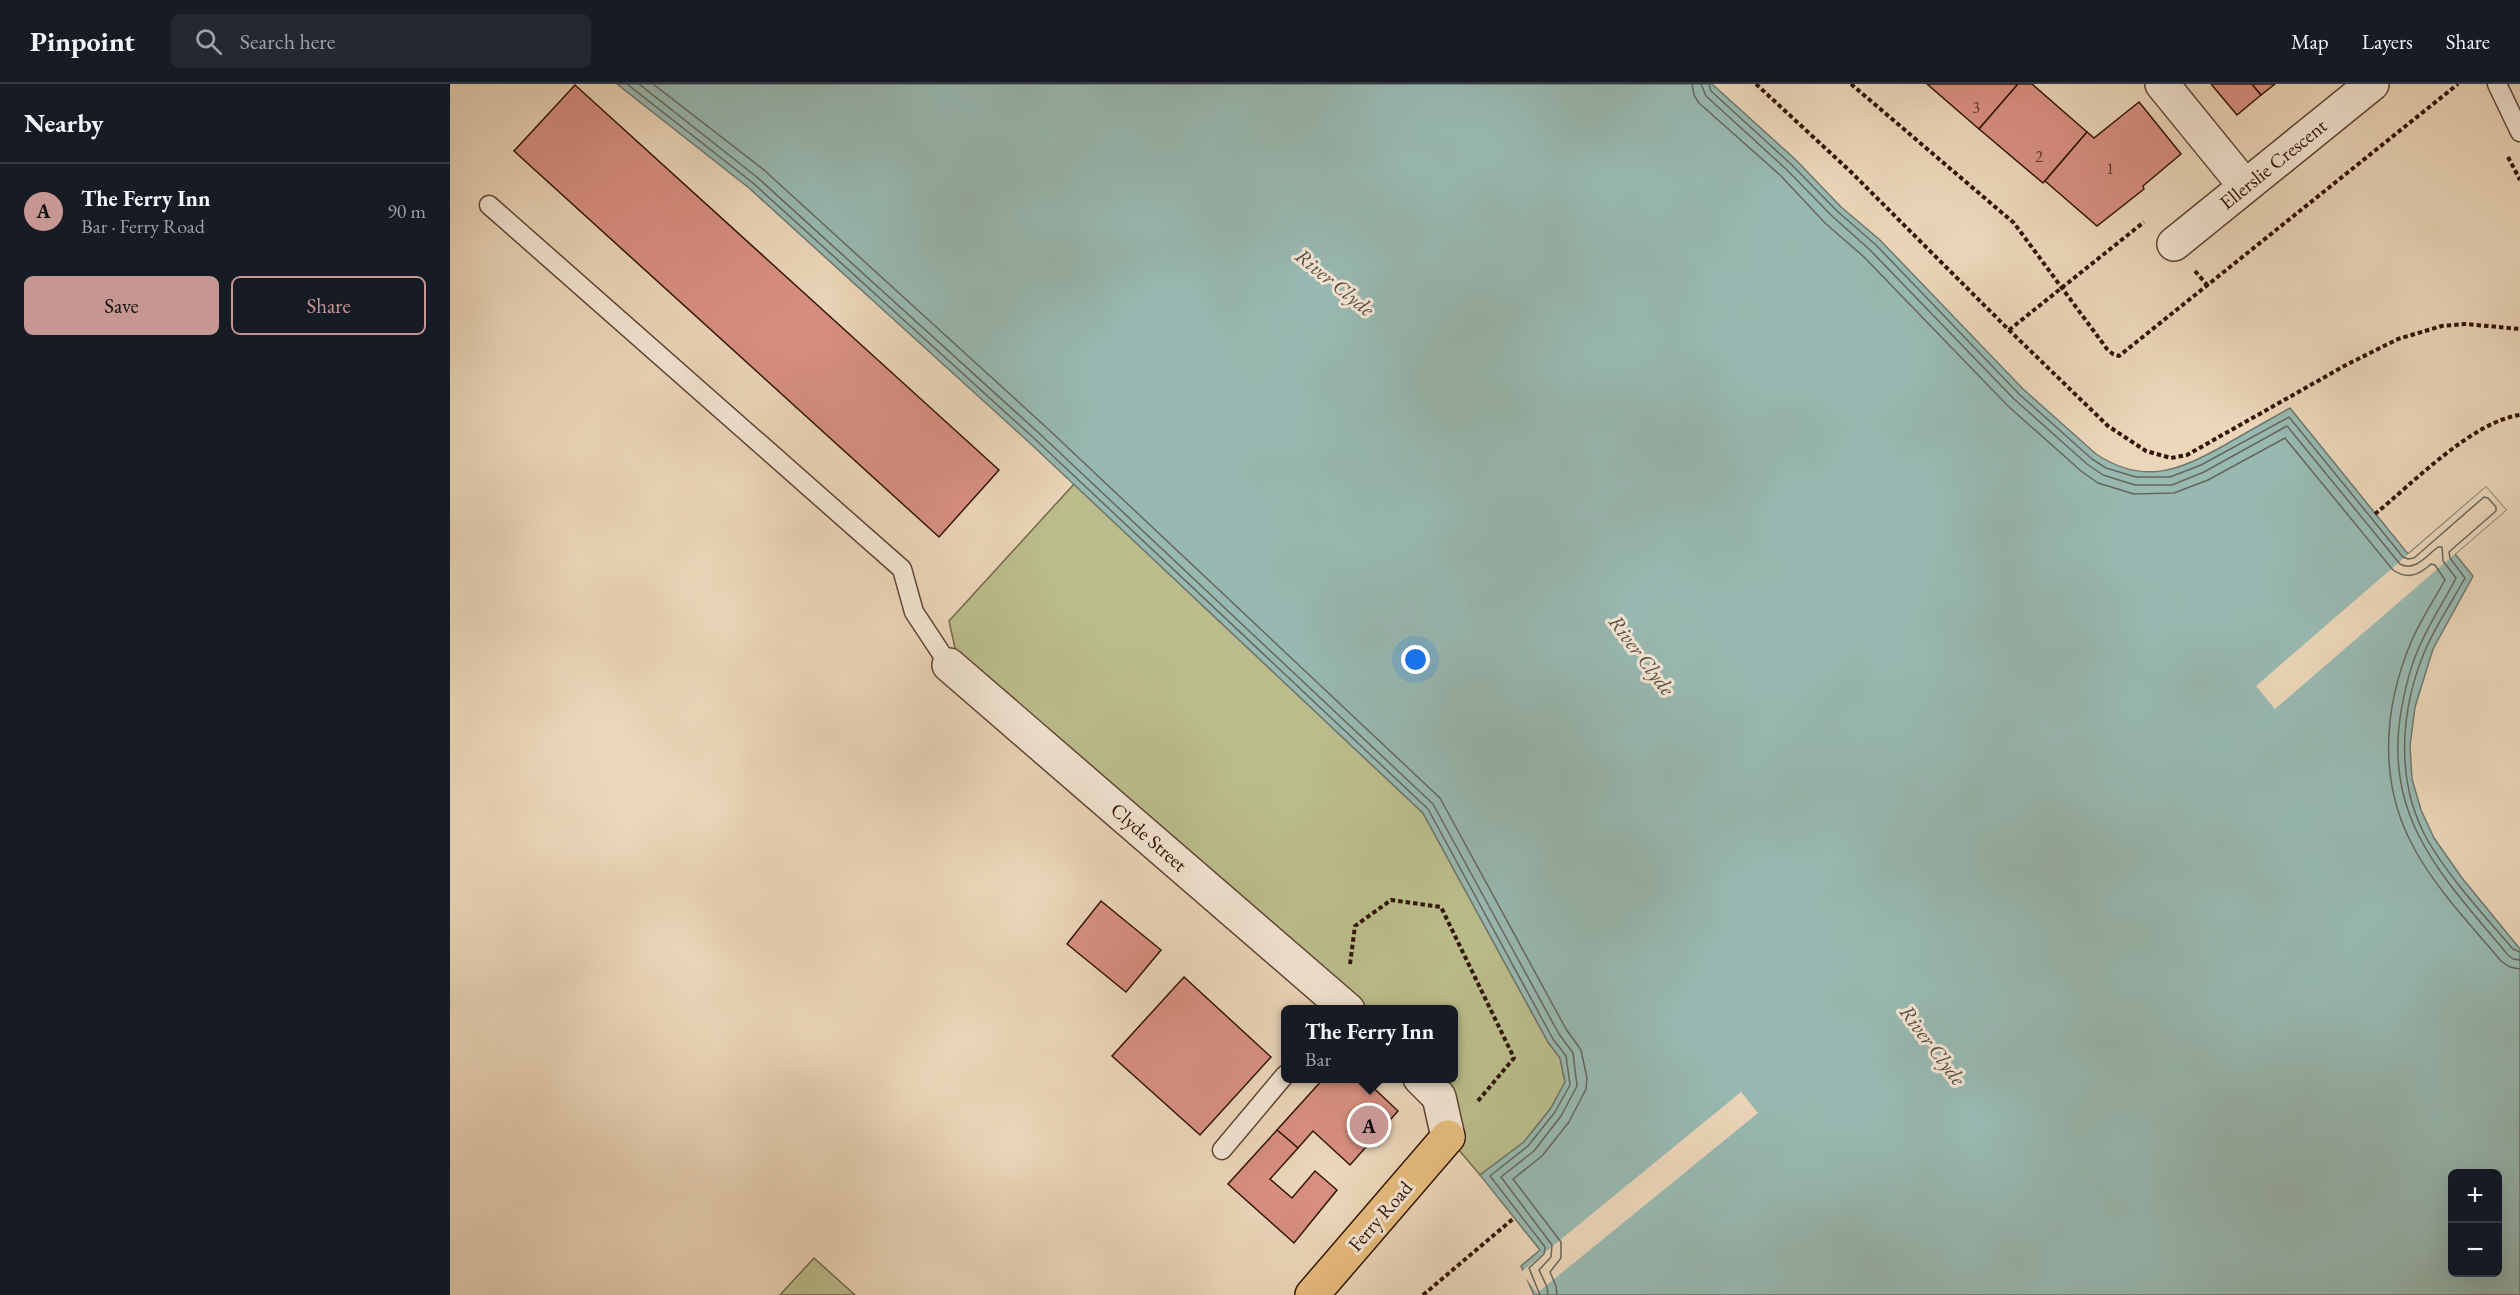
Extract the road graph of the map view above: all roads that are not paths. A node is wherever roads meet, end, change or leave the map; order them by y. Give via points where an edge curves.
1 (2162, 84) edge
2 (2372, 84) edge
3 (2497, 84) edge
4 (2520, 132) edge
5 (2245, 186) junction
6 (489, 205) dead end
7 (2174, 244) dead end
8 (950, 665) joint
9 (1341, 1005) edge
10 (1281, 1081) edge
11 (1425, 1083) edge
12 (1448, 1137) joint
13 (1222, 1150) dead end
14 (1312, 1295) edge

1 - 5 street
2 - 5 street, Ellerslie Crescent
3 - 4 lane
5 - 7 street, Ellerslie Crescent
6 - 8 lane via 902,569 914,612
8 - 9 street, Clyde Street
10 - 13 lane
11 - 12 street via 1439,1097
12 - 14 main road, Ferry Road

